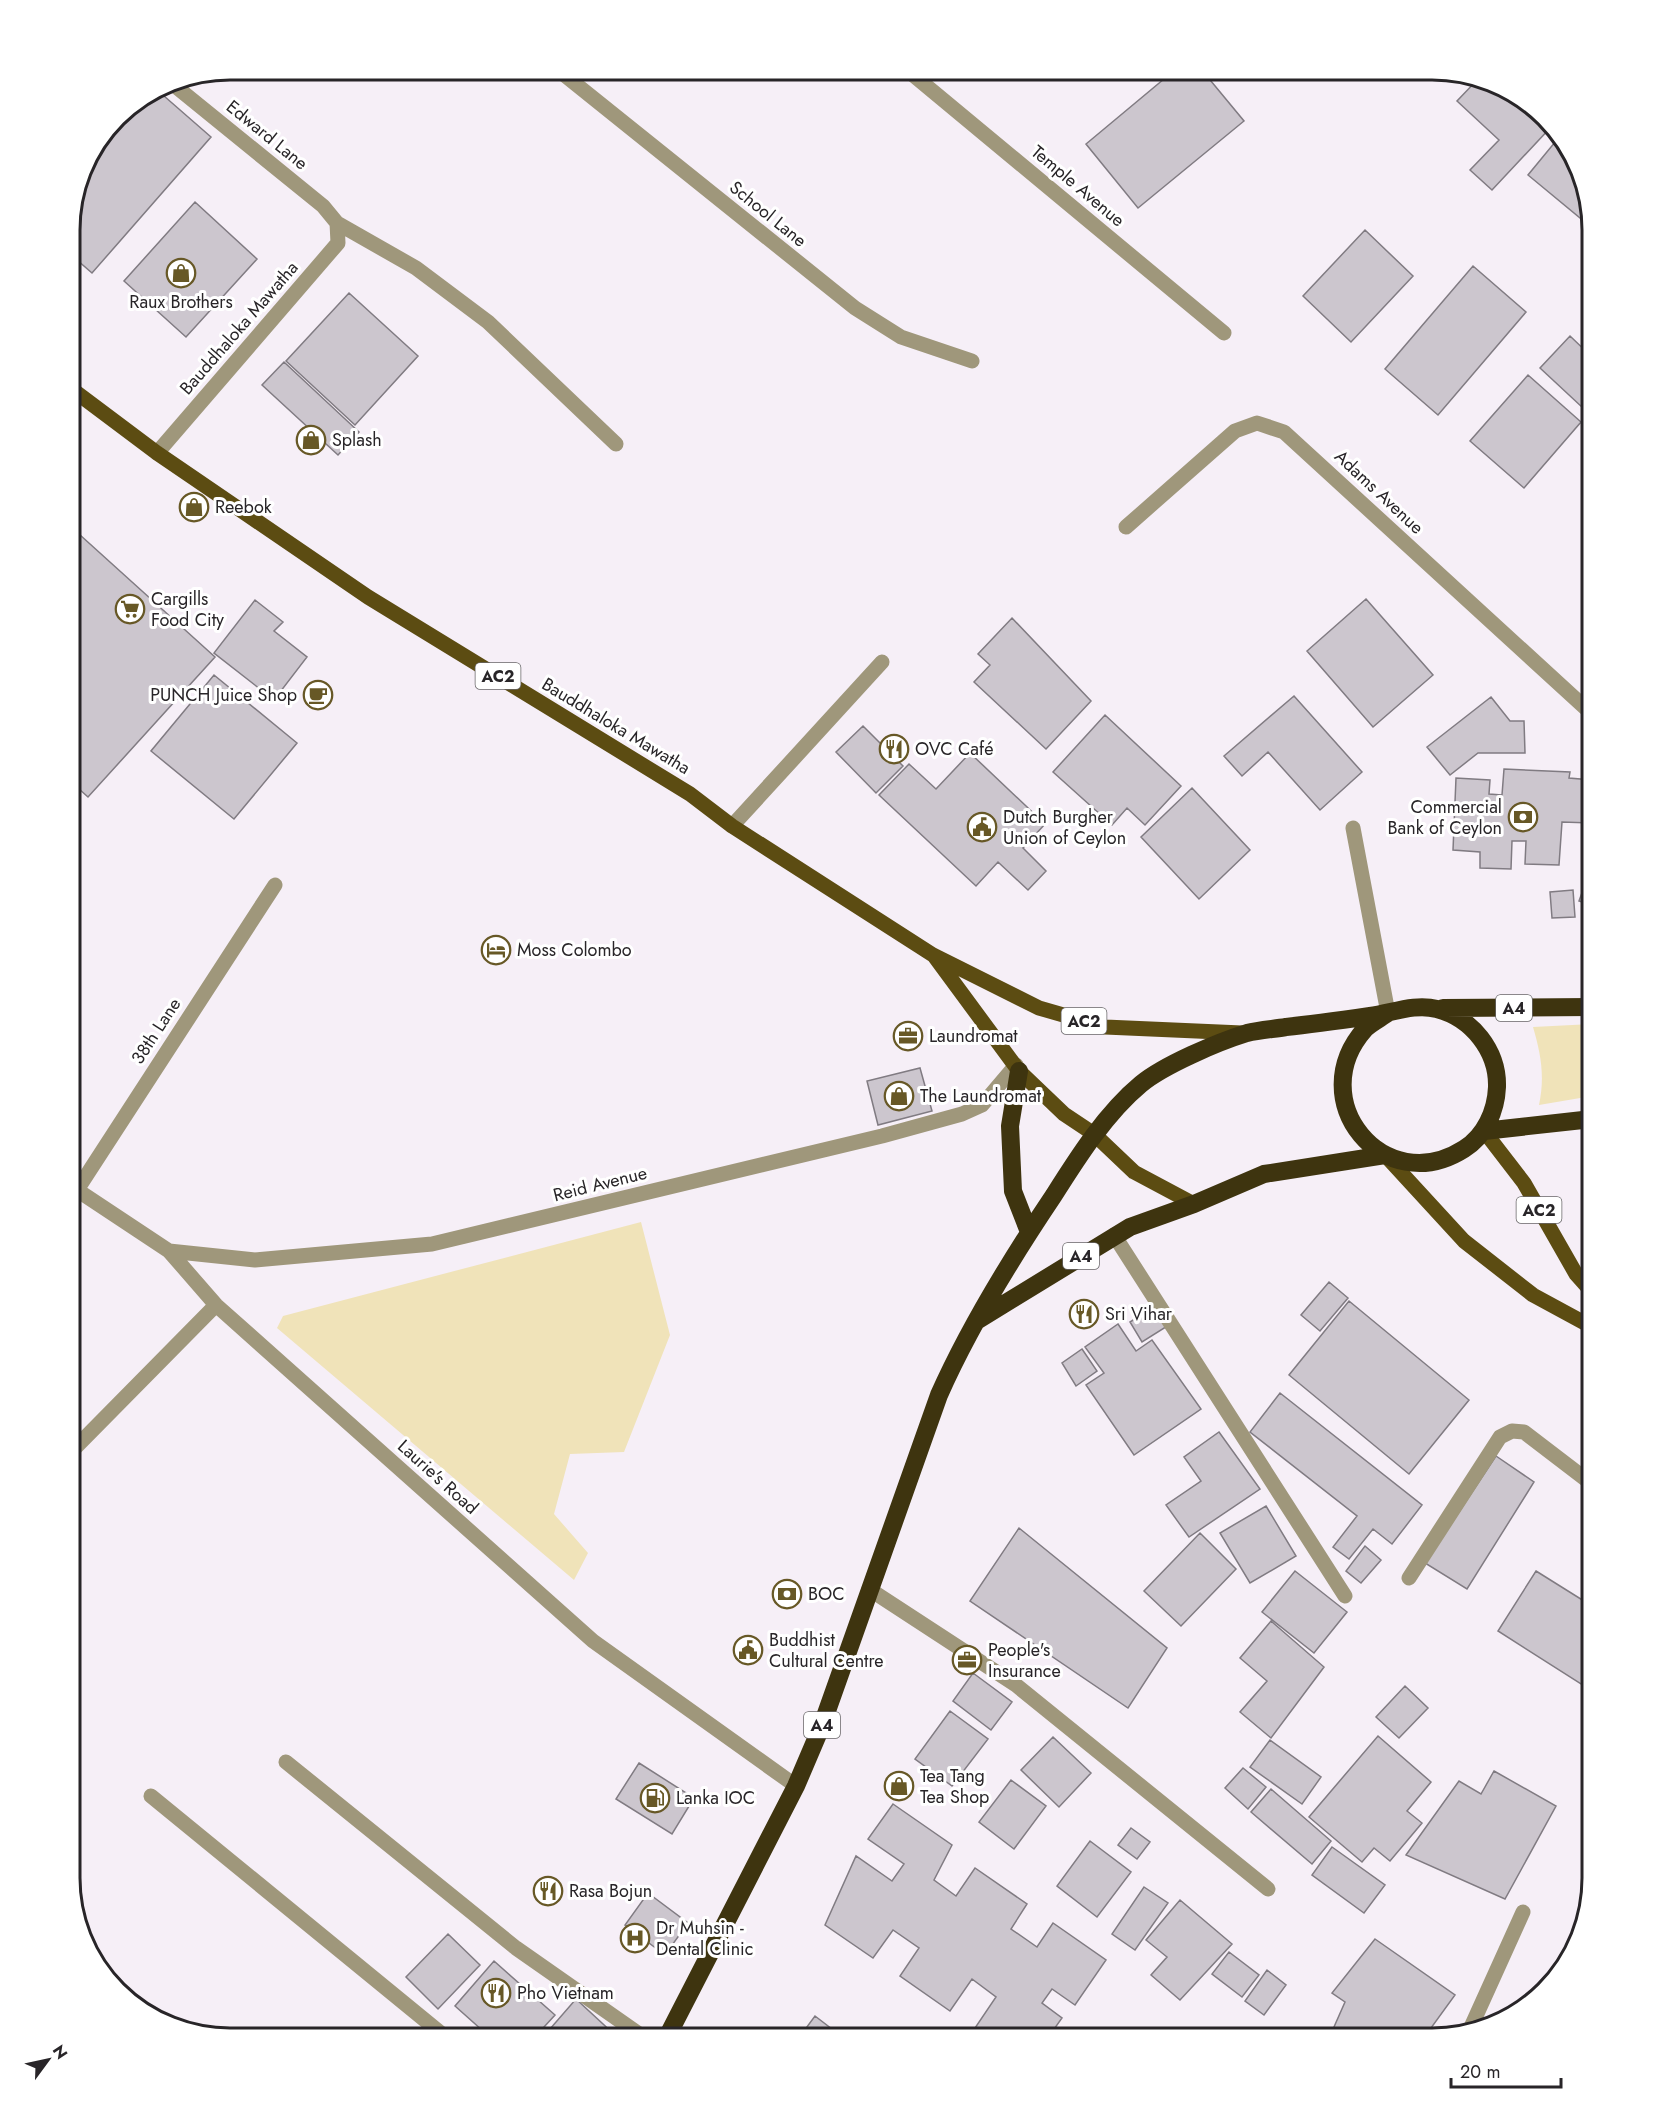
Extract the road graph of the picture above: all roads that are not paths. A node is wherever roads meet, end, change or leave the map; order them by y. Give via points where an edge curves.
1 (570, 80) edge
2 (919, 80) edge
3 (179, 89) edge
4 (337, 223) junction
5 (1224, 333) dead end
6 (972, 361) dead end
7 (80, 395) edge
8 (616, 444) dead end
9 (156, 453) junction
10 (1126, 527) dead end
11 (882, 662) dead end
12 (1582, 705) edge
13 (732, 826) junction
14 (1353, 828) dead end
15 (275, 885) dead end
16 (933, 955) junction
17 (1582, 1007) edge
18 (1436, 1008) junction
19 (1388, 1013) junction
20 (1248, 1033) junction
21 (1018, 1068) junction
22 (1582, 1120) edge
23 (1484, 1131) junction
24 (1094, 1134) junction
25 (1385, 1155) junction
26 (80, 1178) edge
27 (80, 1195) edge
28 (1194, 1204) junction
29 (1029, 1232) junction
30 (1114, 1235) junction
31 (169, 1251) junction
32 (1582, 1281) edge
33 (216, 1305) junction
34 (975, 1322) junction
35 (1582, 1322) edge
36 (80, 1443) edge
37 (1582, 1476) edge
38 (1409, 1578) dead end
39 (870, 1589) junction
40 (1345, 1596) dead end
41 (286, 1762) dead end
42 (796, 1786) junction
43 (151, 1796) dead end
44 (1268, 1889) dead end
45 (1523, 1912) dead end
46 (1473, 2022) edge
47 (435, 2028) edge
48 (630, 2028) edge
49 (672, 2028) edge

1 - 6 street, School Lane via 855,308 901,337
2 - 5 street, Temple Avenue
3 - 4 street, Edward Lane via 323,206
4 - 8 street, Edward Lane via 416,268 488,322
4 - 9 street, Bauddhaloka Mawatha via 338,243
7 - 9 main road, Bauddhaloka Mawatha / AC2
9 - 13 main road, Bauddhaloka Mawatha / AC2 via 368,597 690,794
10 - 12 street, Adams Avenue via 1235,430 1257,423 1284,432
11 - 13 street
13 - 16 main road, Bauddhaloka Mawatha / AC2
14 - 19 street
15 - 26 street, 38th Lane
16 - 20 main road, Bauddhaloka Mawatha / AC2 via 1039,1008 1105,1027
16 - 21 main road, Bauddhaloka Mawatha / AC2
17 - 18 highway, A4
18 - 19 highway via 1412,1007
18 - 23 highway via 1459,1017 1477,1032 1491,1053 1497,1076 1497,1100
19 - 20 highway, A4
19 - 25 highway via 1367,1027 1352,1046 1344,1069 1342,1094 1349,1117 1362,1138
20 - 24 highway, A4 via 1181,1060 1141,1084
21 - 24 main road, Bauddhaloka Mawatha / AC2 via 1064,1114
21 - 29 highway via 1010,1126 1013,1191
21 - 31 street, Reid Avenue via 982,1106 962,1114 432,1244 255,1260
22 - 23 highway
23 - 25 highway via 1450,1158 1429,1163 1406,1162
23 - 32 main road, AC2 via 1524,1183
24 - 28 main road, Bauddhaloka Mawatha / AC2 via 1134,1172
24 - 29 highway, A4
25 - 28 highway, A4 via 1264,1174
25 - 35 main road via 1464,1241 1533,1295
27 - 31 street, Laurie's Road
28 - 30 highway, A4
29 - 34 highway, A4
30 - 34 highway, A4
30 - 40 street
31 - 33 street, Laurie's Road
33 - 36 street
33 - 42 street, Laurie's Road via 593,1641
34 - 39 highway, A4 via 939,1395
37 - 38 street via 1524,1432 1512,1431 1500,1437
39 - 42 highway, A4
39 - 44 street via 1016,1685
41 - 48 street via 516,1948
42 - 49 highway, A4
43 - 47 street
45 - 46 street

